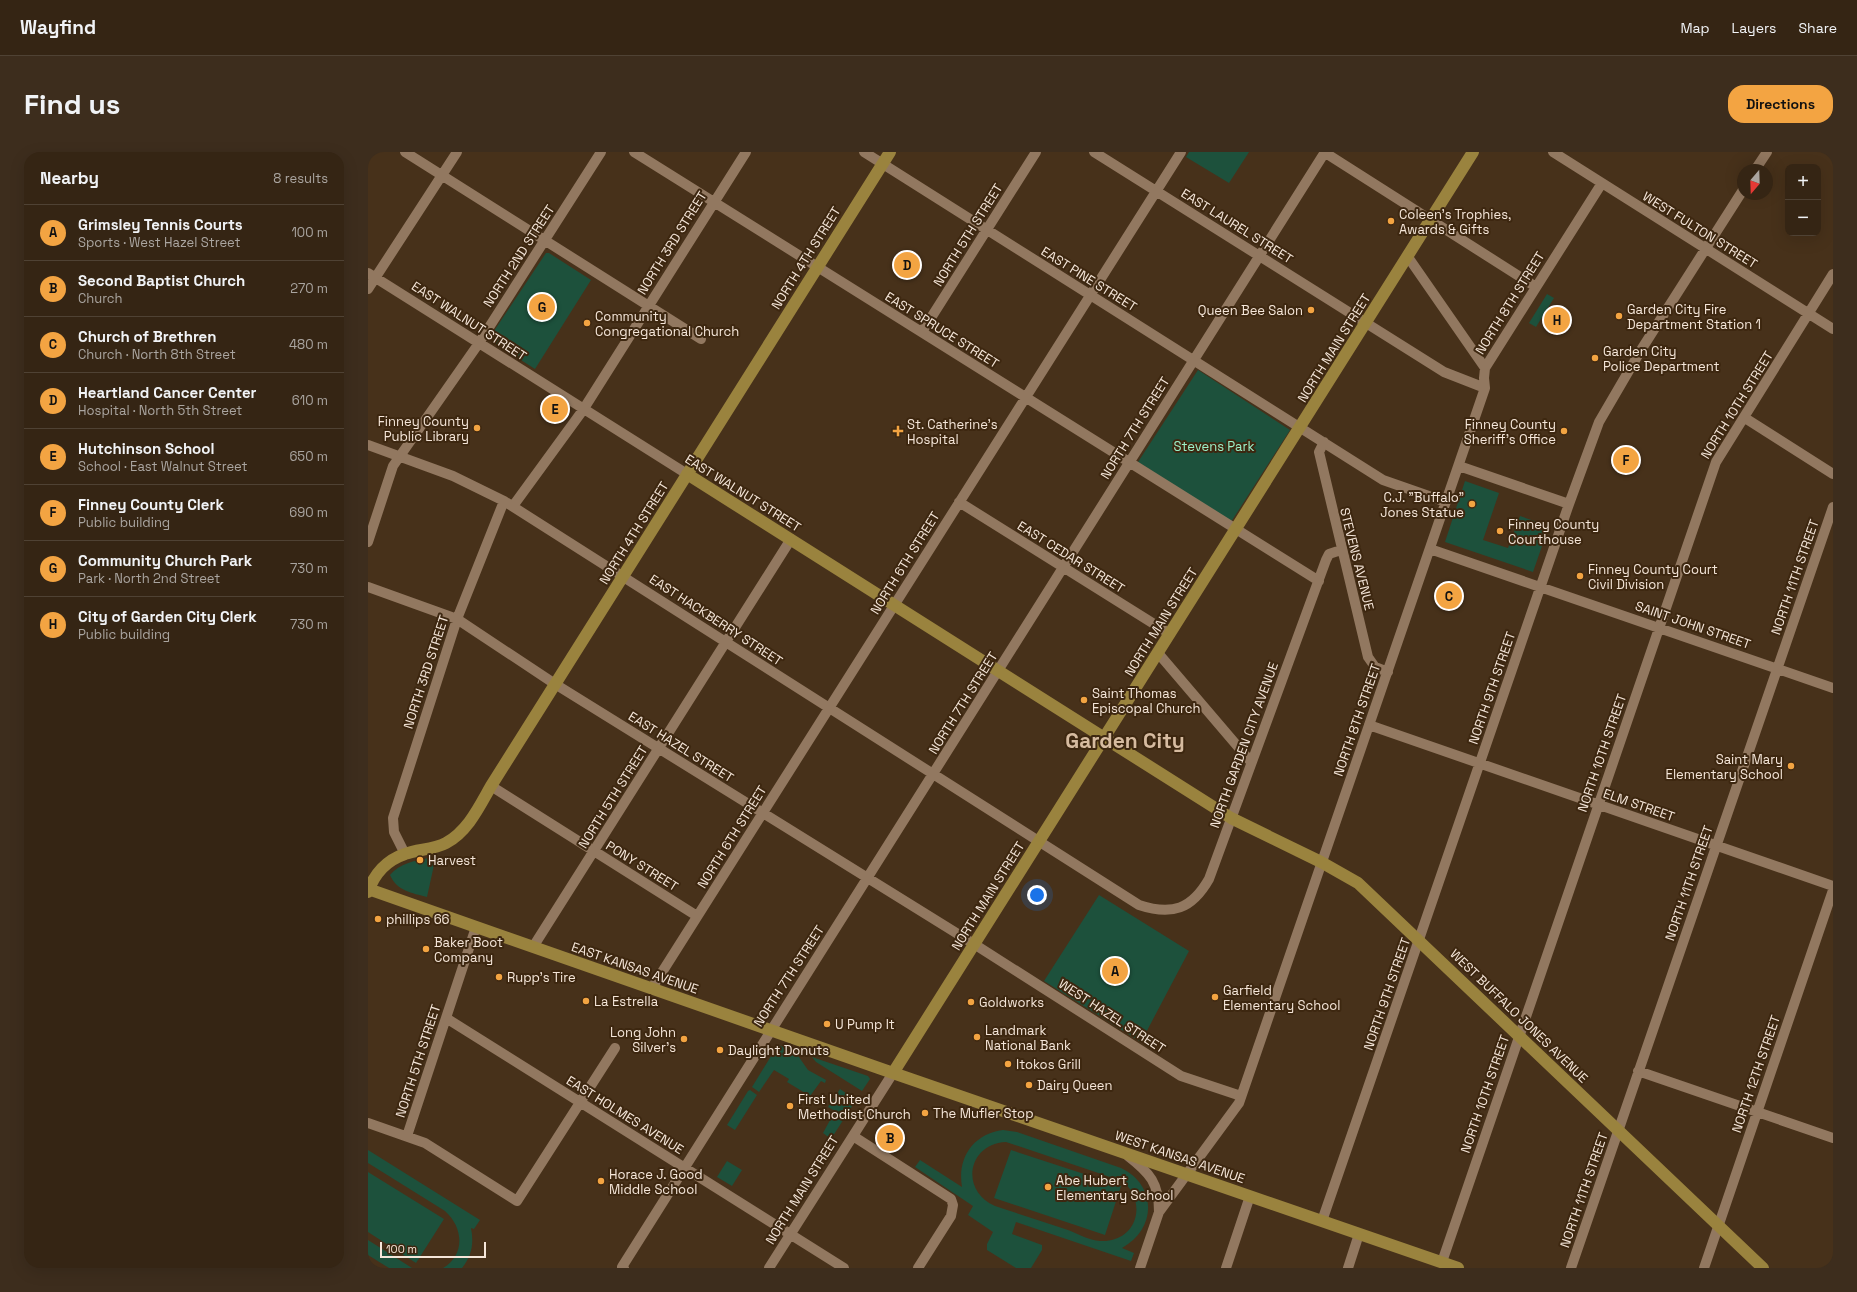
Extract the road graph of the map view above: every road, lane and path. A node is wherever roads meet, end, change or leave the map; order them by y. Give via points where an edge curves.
1 (405, 152) edge
2 (456, 152) edge
3 (601, 152) edge
4 (634, 152) edge
5 (746, 152) edge
6 (864, 152) edge
7 (890, 152) edge
8 (1036, 152) edge
9 (1094, 152) edge
10 (1181, 152) edge
11 (1324, 152) edge
12 (1474, 152) edge
13 (1553, 152) edge
14 (1767, 152) edge
15 (883, 164) junction
16 (1760, 164) edge
17 (442, 175) junction
18 (1602, 183) junction
19 (1156, 191) junction
20 (1737, 199) edge
21 (714, 202) junction
22 (1431, 220) junction
23 (987, 230) junction
24 (544, 240) junction
25 (1705, 249) junction
26 (1259, 256) junction
27 (1408, 257) junction
28 (817, 266) junction
29 (1833, 274) edge
30 (372, 275) edge
31 (1536, 287) junction
32 (368, 289) edge
33 (1090, 295) junction
34 (649, 306) junction
35 (1809, 314) junction
36 (1366, 322) junction
37 (1833, 329) edge
38 (922, 332) junction
39 (701, 339) dead end
40 (479, 343) junction
41 (1194, 360) junction
42 (1485, 368) junction
43 (1485, 388) junction
44 (1025, 397) junction
45 (583, 410) junction
46 (1745, 418) junction
47 (1300, 428) junction
48 (1324, 442) junction
49 (368, 445) edge
50 (400, 457) junction
51 (1129, 462) junction
52 (1459, 466) junction
53 (687, 474) junction
54 (1833, 474) edge
55 (959, 502) junction
56 (1446, 502) junction
57 (509, 503) junction
58 (1568, 504) junction
59 (1833, 507) edge
60 (1236, 530) junction
61 (791, 539) junction
62 (368, 542) edge
63 (1430, 549) junction
64 (1342, 550) junction
65 (1063, 568) junction
66 (623, 576) junction
67 (1319, 581) junction
68 (1541, 586) junction
69 (368, 587) edge
70 (894, 604) junction
71 (457, 619) junction
72 (1659, 627) junction
73 (1170, 634) junction
74 (726, 642) junction
75 (1158, 653) junction
76 (1777, 668) junction
77 (999, 670) junction
78 (1388, 672) junction
79 (555, 684) junction
80 (1833, 688) edge
81 (830, 708) junction
82 (1369, 725) junction
83 (1105, 737) junction
84 (659, 749) junction
85 (1251, 762) junction
86 (1480, 763) junction
87 (933, 774) junction
88 (491, 786) junction
89 (1598, 804) junction
90 (763, 813) junction
91 (1231, 818) junction
92 (1039, 842) junction
93 (1716, 845) junction
94 (594, 851) junction
95 (405, 854) junction
96 (1321, 862) junction
97 (868, 878) junction
98 (1833, 886) edge
99 (368, 890) edge
100 (1833, 890) edge
101 (697, 916) junction
102 (476, 927) junction
103 (1419, 941) junction
104 (974, 944) junction
105 (533, 947) junction
106 (652, 988) junction
107 (446, 1018) junction
108 (770, 1030) junction
109 (1519, 1036) junction
110 (615, 1048) dead end
111 (1638, 1071) junction
112 (893, 1073) junction
113 (1241, 1096) junction
114 (580, 1103) junction
115 (1757, 1112) junction
116 (368, 1123) edge
117 (1618, 1131) junction
118 (407, 1136) junction
119 (853, 1136) junction
120 (1833, 1138) edge
121 (1121, 1151) junction
122 (684, 1168) junction
123 (1186, 1174) junction
124 (1250, 1196) junction
125 (1159, 1212) junction
126 (1322, 1221) junction
127 (1718, 1225) junction
128 (790, 1234) junction
129 (1359, 1234) junction
130 (1442, 1262) junction
131 (623, 1267) edge
132 (769, 1268) edge
133 (844, 1268) edge
134 (918, 1268) edge
135 (1140, 1268) edge
136 (1226, 1268) edge
137 (1348, 1268) edge
138 (1458, 1268) edge
139 (1571, 1268) edge
140 (1704, 1268) edge
141 (1763, 1268) edge

1 - 17 street
2 - 17 street
3 - 24 street, NORTH 2ND STREET
4 - 21 street, EAST SPRUCE STREET
5 - 21 street, NORTH 3RD STREET
6 - 15 street, EAST PINE STREET
7 - 15 main road, NORTH 4TH STREET
8 - 23 street, NORTH 5TH STREET
9 - 19 street, EAST LAUREL STREET
10 - 19 street, NORTH 6TH STREET
11 - 22 street
11 - 26 street, NORTH 7TH STREET
12 - 22 main road, NORTH MAIN STREET
13 - 18 street, WEST FULTON STREET
14 - 16 street
15 - 23 street, EAST PINE STREET
15 - 28 main road, NORTH 4TH STREET
17 - 24 street
17 - 30 street
18 - 25 street, WEST FULTON STREET
18 - 31 street, NORTH 8TH STREET
19 - 26 street, EAST LAUREL STREET
19 - 33 street, NORTH 6TH STREET
20 - 25 street, NORTH 9TH STREET
21 - 28 street, EAST SPRUCE STREET
21 - 34 street, NORTH 3RD STREET
22 - 27 main road, NORTH MAIN STREET
22 - 31 street
23 - 33 street, EAST PINE STREET
23 - 38 street, NORTH 5TH STREET
24 - 34 street
24 - 40 street, NORTH 2ND STREET
25 - 35 street, WEST FULTON STREET
25 - 58 street, NORTH 9TH STREET via 1599,422
26 - 36 street, EAST LAUREL STREET
26 - 41 street, NORTH 7TH STREET
27 - 36 main road, NORTH MAIN STREET
27 - 42 street
28 - 38 street, EAST SPRUCE STREET
28 - 53 main road, NORTH 4TH STREET
29 - 35 street, NORTH 10TH STREET
30 - 32 street
30 - 40 street, EAST WALNUT STREET
31 - 42 street, NORTH 8TH STREET
33 - 41 street, EAST PINE STREET
33 - 44 street, NORTH 6TH STREET
34 - 39 street
34 - 45 street, NORTH 3RD STREET
35 - 37 street, WEST FULTON STREET
35 - 46 street, NORTH 10TH STREET
36 - 43 street, EAST LAUREL STREET via 1444,372
36 - 47 main road, NORTH MAIN STREET
38 - 44 street, EAST SPRUCE STREET
40 - 45 street, EAST WALNUT STREET
40 - 50 street, NORTH 2ND STREET
41 - 47 street, EAST PINE STREET
41 - 51 street, NORTH 7TH STREET
42 - 43 street, NORTH 8TH STREET
43 - 52 street, NORTH 8TH STREET
44 - 51 street, EAST SPRUCE STREET
44 - 55 street, NORTH 6TH STREET
45 - 53 street, EAST WALNUT STREET
45 - 57 street, NORTH 3RD STREET
46 - 54 street
46 - 72 street, NORTH 10TH STREET via 1716,462
47 - 48 street, EAST PINE STREET
47 - 60 main road, NORTH MAIN STREET
48 - 56 street, EAST PINE STREET via 1383,480
48 - 64 street, STEVENS AVENUE via 1319,452
49 - 50 street, EAST HACKBERRY STREET
50 - 57 street, EAST HACKBERRY STREET via 453,476
50 - 62 street, NORTH 2ND STREET via 393,466
51 - 60 street, EAST SPRUCE STREET
51 - 65 street, NORTH 7TH STREET
52 - 56 street, NORTH 8TH STREET
52 - 58 street
53 - 61 main road, EAST WALNUT STREET
53 - 66 main road, NORTH 4TH STREET
55 - 65 street, EAST CEDAR STREET
55 - 70 street, NORTH 6TH STREET
56 - 63 street, NORTH 8TH STREET
57 - 66 street, EAST HACKBERRY STREET
57 - 71 street, NORTH 3RD STREET
58 - 68 street, NORTH 9TH STREET
59 - 76 street, NORTH 11TH STREET
60 - 67 street, EAST SPRUCE STREET
60 - 73 main road, NORTH MAIN STREET
61 - 70 main road, EAST WALNUT STREET
61 - 74 street, NORTH 5TH STREET
63 - 68 street, SAINT JOHN STREET
63 - 78 street, NORTH 8TH STREET
64 - 67 street, NORTH GARDEN CITY AVENUE via 1327,557
64 - 78 street, STEVENS AVENUE via 1368,657 1376,667
65 - 73 street, EAST CEDAR STREET
65 - 77 street, NORTH 7TH STREET
66 - 74 street, EAST HACKBERRY STREET
66 - 79 main road, NORTH 4TH STREET
67 - 85 street, NORTH GARDEN CITY AVENUE
68 - 72 street, SAINT JOHN STREET
68 - 86 street, NORTH 9TH STREET
69 - 71 street, EAST HAZEL STREET
70 - 77 main road, EAST WALNUT STREET
70 - 81 street, NORTH 6TH STREET
71 - 79 street, EAST HAZEL STREET
71 - 95 street, NORTH 3RD STREET via 393,818 394,832
72 - 76 street, SAINT JOHN STREET
72 - 89 street, NORTH 10TH STREET
73 - 75 main road, NORTH MAIN STREET
74 - 81 street, EAST HACKBERRY STREET
74 - 84 street, NORTH 5TH STREET
75 - 83 main road, NORTH MAIN STREET
75 - 85 street
76 - 80 street, SAINT JOHN STREET
76 - 93 street, NORTH 11TH STREET
77 - 83 main road, EAST WALNUT STREET
77 - 87 street, NORTH 7TH STREET
78 - 82 street, NORTH 8TH STREET
79 - 84 street, EAST HAZEL STREET
79 - 88 main road, NORTH 4TH STREET
81 - 87 street, EAST HACKBERRY STREET
81 - 90 street, NORTH 6TH STREET
82 - 86 street, ELM STREET
82 - 96 street, NORTH 8TH STREET
83 - 91 main road, EAST WALNUT STREET
83 - 92 main road, NORTH MAIN STREET
84 - 90 street, EAST HAZEL STREET
84 - 94 street, NORTH 5TH STREET
85 - 91 street, NORTH GARDEN CITY AVENUE
86 - 89 street, ELM STREET
86 - 103 street, NORTH 9TH STREET
87 - 92 street, EAST HACKBERRY STREET
87 - 97 street, NORTH 7TH STREET
88 - 94 street, PONY STREET
88 - 95 main road, NORTH 4TH STREET via 471,820 460,833 446,843
89 - 93 street, ELM STREET
89 - 109 street, NORTH 10TH STREET
90 - 97 street, EAST HAZEL STREET
90 - 101 street, NORTH 6TH STREET
91 - 92 street, NORTH GARDEN CITY AVENUE via 1202,891 1194,900 1165,910 1139,905
91 - 96 main road, WEST BUFFALO JONES AVENUE
92 - 104 main road, NORTH MAIN STREET
93 - 98 street, ELM STREET
93 - 111 street, NORTH 11TH STREET
94 - 101 street, PONY STREET
94 - 105 street, NORTH 5TH STREET
95 - 99 main road, NORTH 4TH STREET via 383,866
96 - 103 main road, WEST BUFFALO JONES AVENUE via 1358,884
96 - 113 street, NORTH 8TH STREET
97 - 104 street, EAST HAZEL STREET
97 - 108 street, NORTH 7TH STREET
99 - 102 main road, EAST KANSAS AVENUE
100 - 115 street, NORTH 12TH STREET
101 - 106 street, NORTH 6TH STREET
102 - 105 main road, EAST KANSAS AVENUE
102 - 107 street, NORTH 5TH STREET
103 - 109 main road, WEST BUFFALO JONES AVENUE
103 - 126 street, NORTH 9TH STREET
104 - 112 main road, NORTH MAIN STREET
104 - 113 street, WEST HAZEL STREET via 1181,1076
105 - 106 main road, EAST KANSAS AVENUE
106 - 108 main road, EAST KANSAS AVENUE
107 - 114 street, EAST HOLMES AVENUE
107 - 118 street, NORTH 5TH STREET
108 - 112 main road, EAST KANSAS AVENUE
108 - 122 street, NORTH 7TH STREET
109 - 117 main road, WEST BUFFALO JONES AVENUE
109 - 130 street, NORTH 10TH STREET
110 - 114 street
111 - 115 street
111 - 117 street, NORTH 11TH STREET
112 - 119 street, NORTH MAIN STREET
112 - 121 main road, WEST KANSAS AVENUE
113 - 123 street, NORTH 8TH STREET via 1239,1103
114 - 118 street via 517,1201 425,1143
114 - 122 street, EAST HOLMES AVENUE
115 - 120 street
115 - 127 street, NORTH 12TH STREET
116 - 118 street
117 - 127 main road, WEST BUFFALO JONES AVENUE
117 - 139 street, NORTH 11TH STREET
119 - 128 street, NORTH MAIN STREET
119 - 134 street via 947,1195 953,1205 951,1216
121 - 123 main road, WEST KANSAS AVENUE
121 - 125 street via 1144,1169 1155,1183 1159,1197
122 - 128 street, EAST HOLMES AVENUE
122 - 131 street, NORTH 7TH STREET
123 - 124 main road, WEST KANSAS AVENUE
123 - 125 street, NORTH 8TH STREET
124 - 126 main road, WEST KANSAS AVENUE
124 - 136 street
125 - 135 street, NORTH 8TH STREET
126 - 129 main road, WEST KANSAS AVENUE
127 - 140 street, NORTH 12TH STREET
127 - 141 main road, WEST BUFFALO JONES AVENUE
128 - 132 street, NORTH MAIN STREET
128 - 133 street, EAST HOLMES AVENUE
129 - 130 main road, WEST KANSAS AVENUE
129 - 137 street
130 - 138 main road, WEST KANSAS AVENUE

